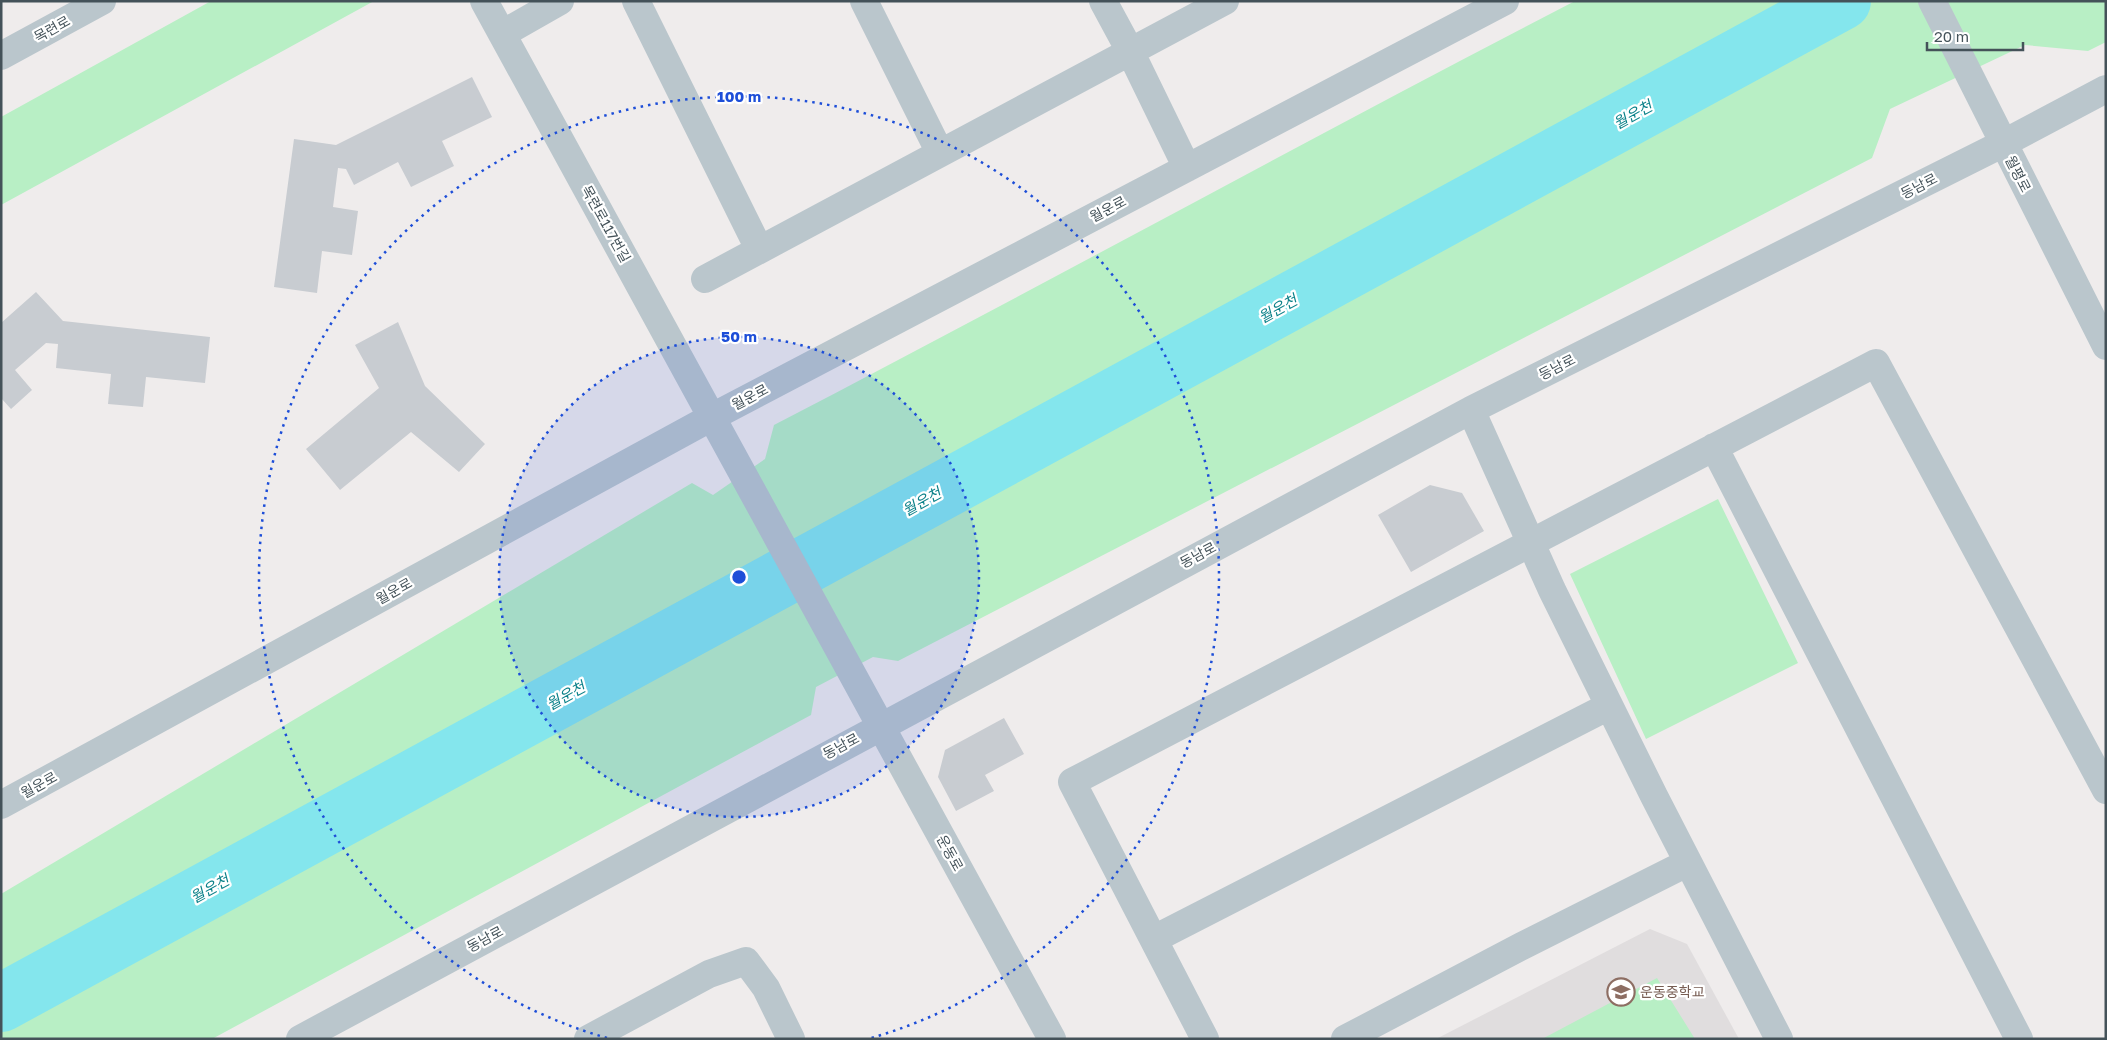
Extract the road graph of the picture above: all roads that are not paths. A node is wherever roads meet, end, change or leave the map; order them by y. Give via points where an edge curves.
1 (102, 1) edge
2 (484, 1) edge
3 (560, 1) edge
4 (636, 1) edge
5 (864, 1) edge
6 (1103, 1) edge
7 (1224, 1) edge
8 (1505, 1) edge
9 (1932, 1) edge
10 (502, 34) junction
11 (1130, 51) junction
12 (1, 56) edge
13 (2106, 89) edge
14 (2002, 144) junction
15 (940, 153) junction
16 (1187, 168) junction
17 (759, 250) junction
18 (705, 279) dead end
19 (2106, 346) edge
20 (1472, 410) junction
21 (712, 417) junction
22 (1714, 447) junction
23 (1530, 542) junction
24 (849, 668) joint
25 (1609, 706) junction
26 (880, 725) junction
27 (2106, 790) edge
28 (1, 805) edge
29 (1688, 863) junction
30 (1154, 938) junction
31 (300, 1039) edge
32 (588, 1039) edge
33 (791, 1039) edge
34 (1052, 1039) edge
35 (1205, 1039) edge
36 (1345, 1039) edge
37 (1779, 1039) edge
38 (2019, 1039) edge

1 - 12 street, 목련로
2 - 10 street, 목련로117번길
3 - 10 street
4 - 17 street
5 - 15 street
6 - 11 street
7 - 11 street
8 - 16 street, 월운로
9 - 14 street, 월평로
10 - 21 street, 목련로117번길
11 - 15 street
11 - 16 street
13 - 14 street, 동남로
14 - 19 street, 월평로
14 - 20 street, 동남로
15 - 17 street
16 - 21 street, 월운로
17 - 18 street
20 - 23 street
20 - 26 street, 동남로
21 - 24 street, 목련로117번길
21 - 28 street, 월운로
22 - 23 street
22 - 27 street via 1876,363
22 - 38 street
23 - 25 street
23 - 30 street via 1072,782
24 - 26 street, 운동로
25 - 29 street
25 - 30 street
26 - 31 street, 동남로
26 - 34 street, 운동로
29 - 36 street
29 - 37 street
30 - 35 street
32 - 33 street via 710,974 746,961 766,988

